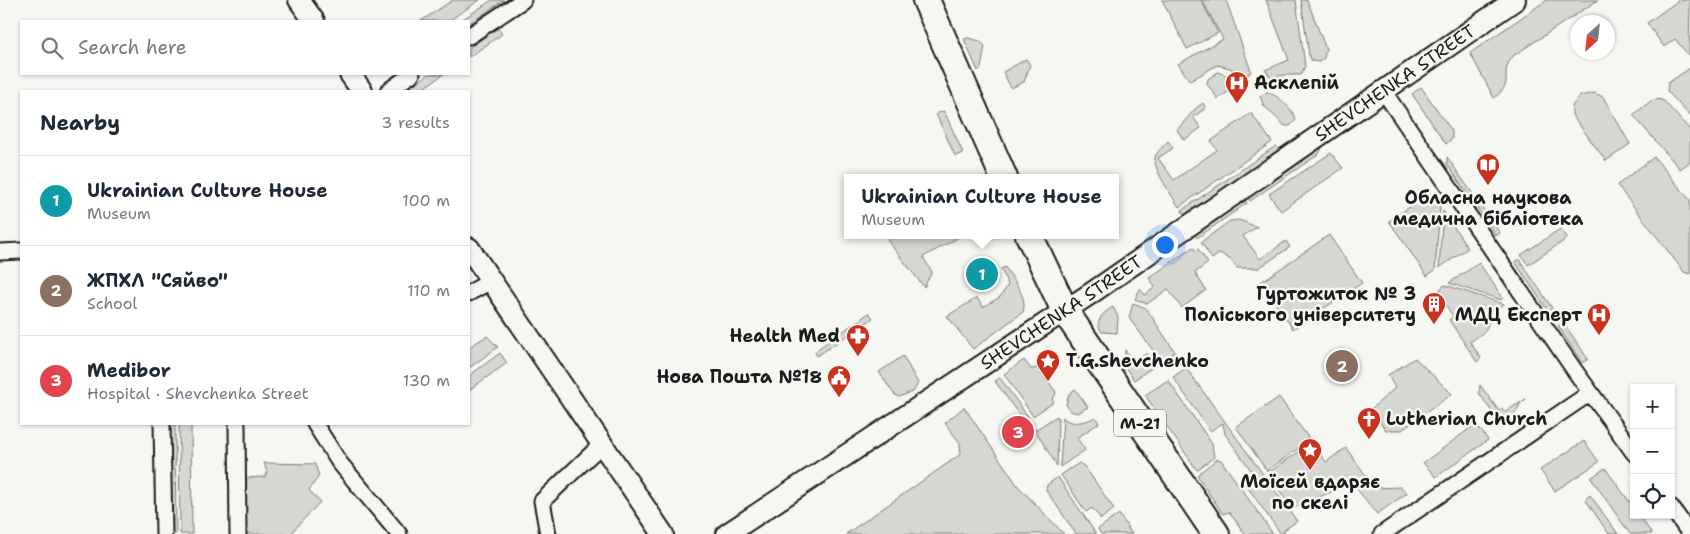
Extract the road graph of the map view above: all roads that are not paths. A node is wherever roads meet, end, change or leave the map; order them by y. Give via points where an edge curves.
1 (299, 0) edge
2 (523, 0) edge
3 (918, 0) edge
4 (926, 0) edge
5 (1515, 0) edge
6 (313, 20) edge
7 (470, 35) edge
8 (351, 75) edge
9 (411, 75) edge
10 (361, 90) edge
11 (389, 90) edge
12 (1384, 92) junction
13 (992, 174) edge
14 (1002, 174) edge
15 (1022, 239) edge
16 (1031, 239) edge
17 (470, 250) edge
18 (20, 251) edge
19 (0, 252) edge
20 (491, 281) junction
21 (470, 292) edge
22 (1061, 313) junction
23 (1590, 393) junction
24 (162, 425) edge
25 (237, 425) edge
26 (316, 425) edge
27 (601, 445) junction
28 (1630, 448) edge
29 (1675, 513) edge
30 (164, 534) edge
31 (238, 534) edge
32 (399, 534) edge
33 (548, 534) edge
34 (663, 534) edge
35 (727, 534) edge
36 (1205, 534) edge
37 (1216, 534) edge
38 (1382, 534) edge
39 (1690, 534) edge

1 - 6 street
2 - 7 street
3 - 13 highway
4 - 14 highway
5 - 12 street, SHEVCHENKA STREET
8 - 10 street
9 - 11 street
12 - 22 street, SHEVCHENKA STREET
12 - 23 street
15 - 22 highway, М-21
16 - 22 highway, М-21
17 - 20 street
18 - 19 street
20 - 21 street
20 - 27 street
22 - 35 street, SHEVCHENKA STREET
22 - 36 highway, М-21
22 - 37 highway, М-21
23 - 28 street
23 - 38 street
24 - 30 street
25 - 31 street
26 - 32 street via 339,462
27 - 33 street via 542,501
27 - 34 street
29 - 39 street

